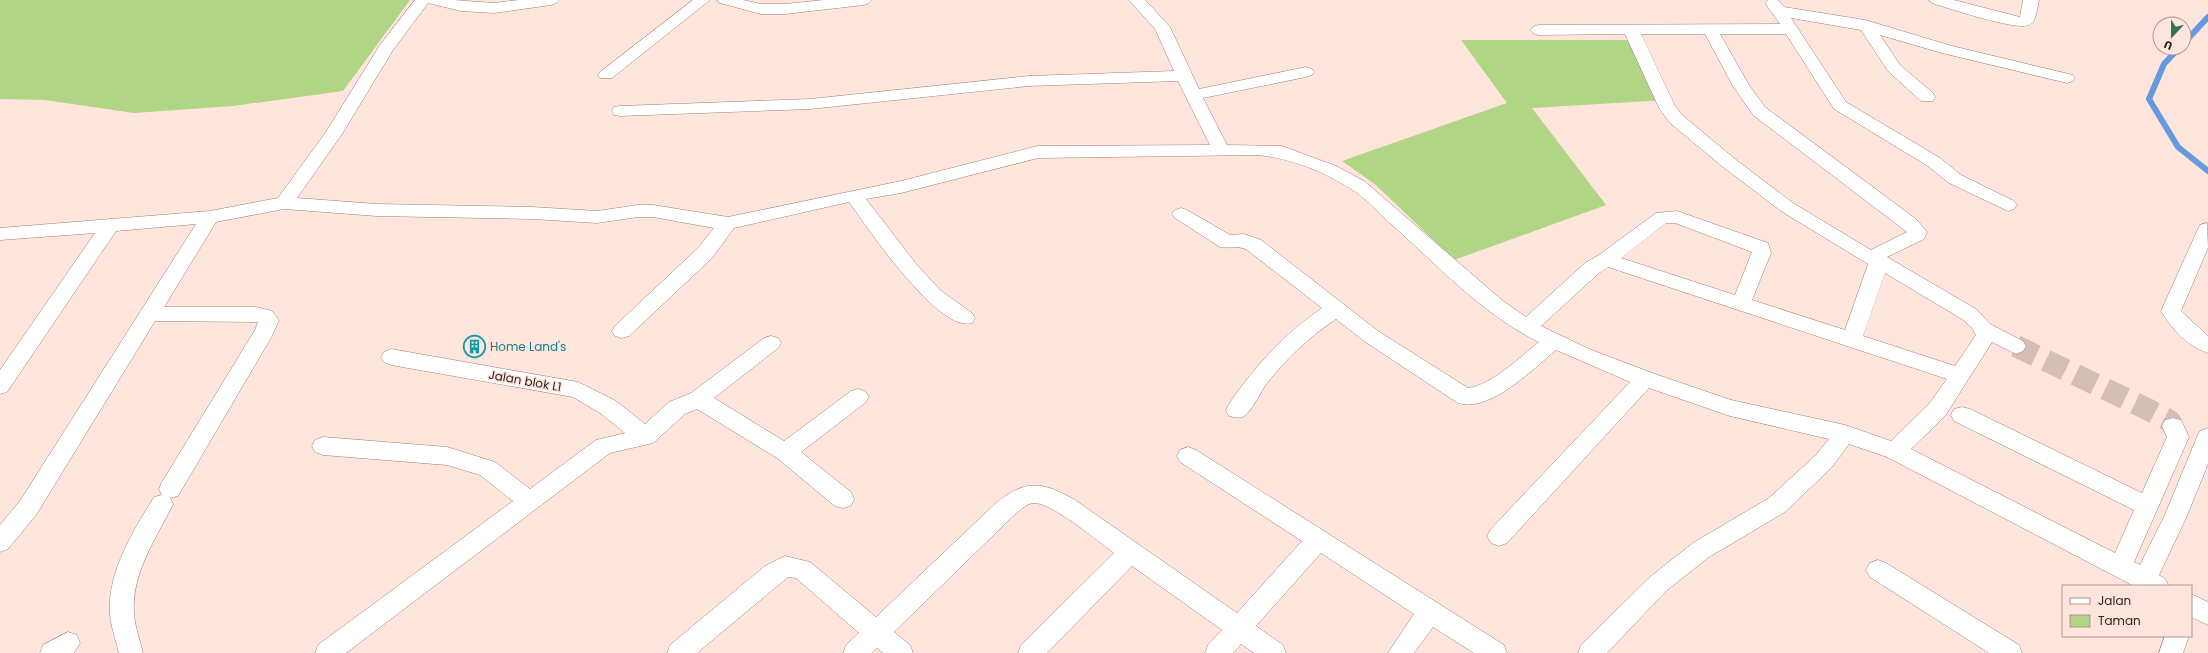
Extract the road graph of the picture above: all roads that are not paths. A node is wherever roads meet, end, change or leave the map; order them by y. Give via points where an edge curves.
1 (423, 0) edge
2 (433, 0) edge
3 (551, 0) edge
4 (702, 0) edge
5 (725, 0) edge
6 (864, 0) edge
7 (1137, 0) edge
8 (1936, 0) edge
9 (2031, 0) edge
10 (1775, 6) edge
11 (1865, 25) junction
12 (1710, 29) junction
13 (1791, 29) junction
14 (1538, 30) dead end
15 (1631, 30) junction
16 (1306, 72) dead end
17 (606, 75) dead end
18 (1184, 76) junction
19 (2067, 78) dead end
20 (1194, 96) junction
21 (1927, 97) dead end
22 (620, 111) dead end
23 (1221, 150) junction
24 (854, 196) junction
25 (284, 203) junction
26 (2008, 205) dead end
27 (1181, 214) dead end
28 (210, 217) junction
29 (728, 223) junction
30 (111, 224) junction
31 (2207, 229) edge
32 (2, 236) edge
33 (1606, 260) junction
34 (1740, 304) junction
35 (1336, 309) junction
36 (151, 314) junction
37 (965, 318) dead end
38 (1527, 328) junction
39 (1984, 328) junction
40 (622, 331) dead end
41 (1852, 340) junction
42 (1554, 341) junction
43 (771, 343) dead end
44 (2208, 345) edge
45 (2016, 346) tunnel mouth
46 (391, 357) dead end
47 (1959, 375) junction
48 (1645, 379) junction
49 (0, 386) edge
50 (858, 397) dead end
51 (698, 399) junction
52 (1237, 410) dead end
53 (1962, 415) dead end
54 (2172, 426) tunnel mouth
55 (1845, 434) junction
56 (645, 436) junction
57 (2208, 437) edge
58 (323, 446) dead end
59 (1895, 451) junction
60 (785, 452) junction
61 (1188, 456) dead end
62 (843, 499) dead end
63 (531, 502) junction
64 (2148, 506) junction
65 (1499, 536) dead end
66 (1319, 539) junction
67 (0, 542) edge
68 (1131, 552) junction
69 (2120, 567) junction
70 (1878, 570) dead end
71 (2151, 582) edge
72 (2192, 606) edge
73 (1430, 611) junction
74 (2208, 614) edge
75 (1239, 629) junction
76 (877, 633) junction
77 (2177, 637) edge
78 (131, 653) edge
79 (327, 653) edge
80 (679, 653) edge
81 (855, 653) edge
82 (901, 653) edge
83 (1030, 653) edge
84 (1217, 653) edge
85 (1274, 653) edge
86 (1400, 653) edge
87 (1496, 653) edge
88 (1590, 653) edge
89 (2010, 653) edge
90 (2171, 653) edge

1 - 25 street via 386,48 333,134
2 - 3 street via 461,6 494,8
4 - 17 street
5 - 6 street via 761,9 785,9
7 - 18 street via 1162,27
8 - 9 street via 2024,22
10 - 11 street
10 - 13 street
11 - 19 street via 1948,50
11 - 21 street via 1894,68
12 - 13 street
12 - 15 street
12 - 15 street via 1741,86 1759,111 1909,223 1918,235 1870,258 1788,207 1729,163 1670,113
13 - 26 street via 1840,105 1934,162 1955,179
14 - 15 street
16 - 20 street
18 - 20 street
18 - 22 street via 1029,81 810,104
20 - 23 street
23 - 24 street via 1045,152
23 - 38 street via 1282,152 1344,176 1358,185 1496,306
24 - 29 street
24 - 37 street via 933,295
25 - 28 street
25 - 29 street via 377,210 596,217 653,211
27 - 35 street via 1227,242 1241,239 1254,245
28 - 30 street
28 - 36 street
29 - 40 street via 705,253
30 - 32 street
30 - 49 street
31 - 44 street via 2171,311 2201,343
33 - 34 street
33 - 34 street via 1662,217 1677,217 1761,248 1762,253
33 - 38 street via 1592,268
34 - 41 street
35 - 42 street via 1371,336 1465,397 1475,397 1500,382
35 - 52 street via 1292,340 1260,375
36 - 67 street via 28,508
36 - 78 street via 256,314 269,320 146,531 126,582 122,610
38 - 42 street
39 - 41 street via 1969,314 1879,261
39 - 45 street
39 - 47 street via 1986,336
41 - 47 street
42 - 48 street
43 - 51 street
46 - 56 street, Jalan blok L1 via 578,390 608,407
47 - 59 street via 1937,410
48 - 55 street via 1730,408
48 - 65 street
50 - 60 street
51 - 56 street via 678,408
51 - 60 street
53 - 64 street
54 - 64 street via 2178,437
55 - 59 street
55 - 88 street via 1824,461 1777,505 1701,550 1658,584
56 - 63 street via 604,446
57 - 71 street
58 - 63 street via 447,456 487,468
59 - 69 street
60 - 62 street
61 - 66 street
63 - 79 street
64 - 69 street
66 - 73 street
66 - 75 street
68 - 75 street
68 - 76 street via 1056,500 1038,494 1023,495 969,543
68 - 83 street
69 - 71 street
70 - 89 street
72 - 74 street
73 - 86 street
73 - 87 street
75 - 84 street
75 - 85 street
76 - 80 street via 802,569 785,566 773,573
76 - 81 street
76 - 82 street
77 - 90 street

